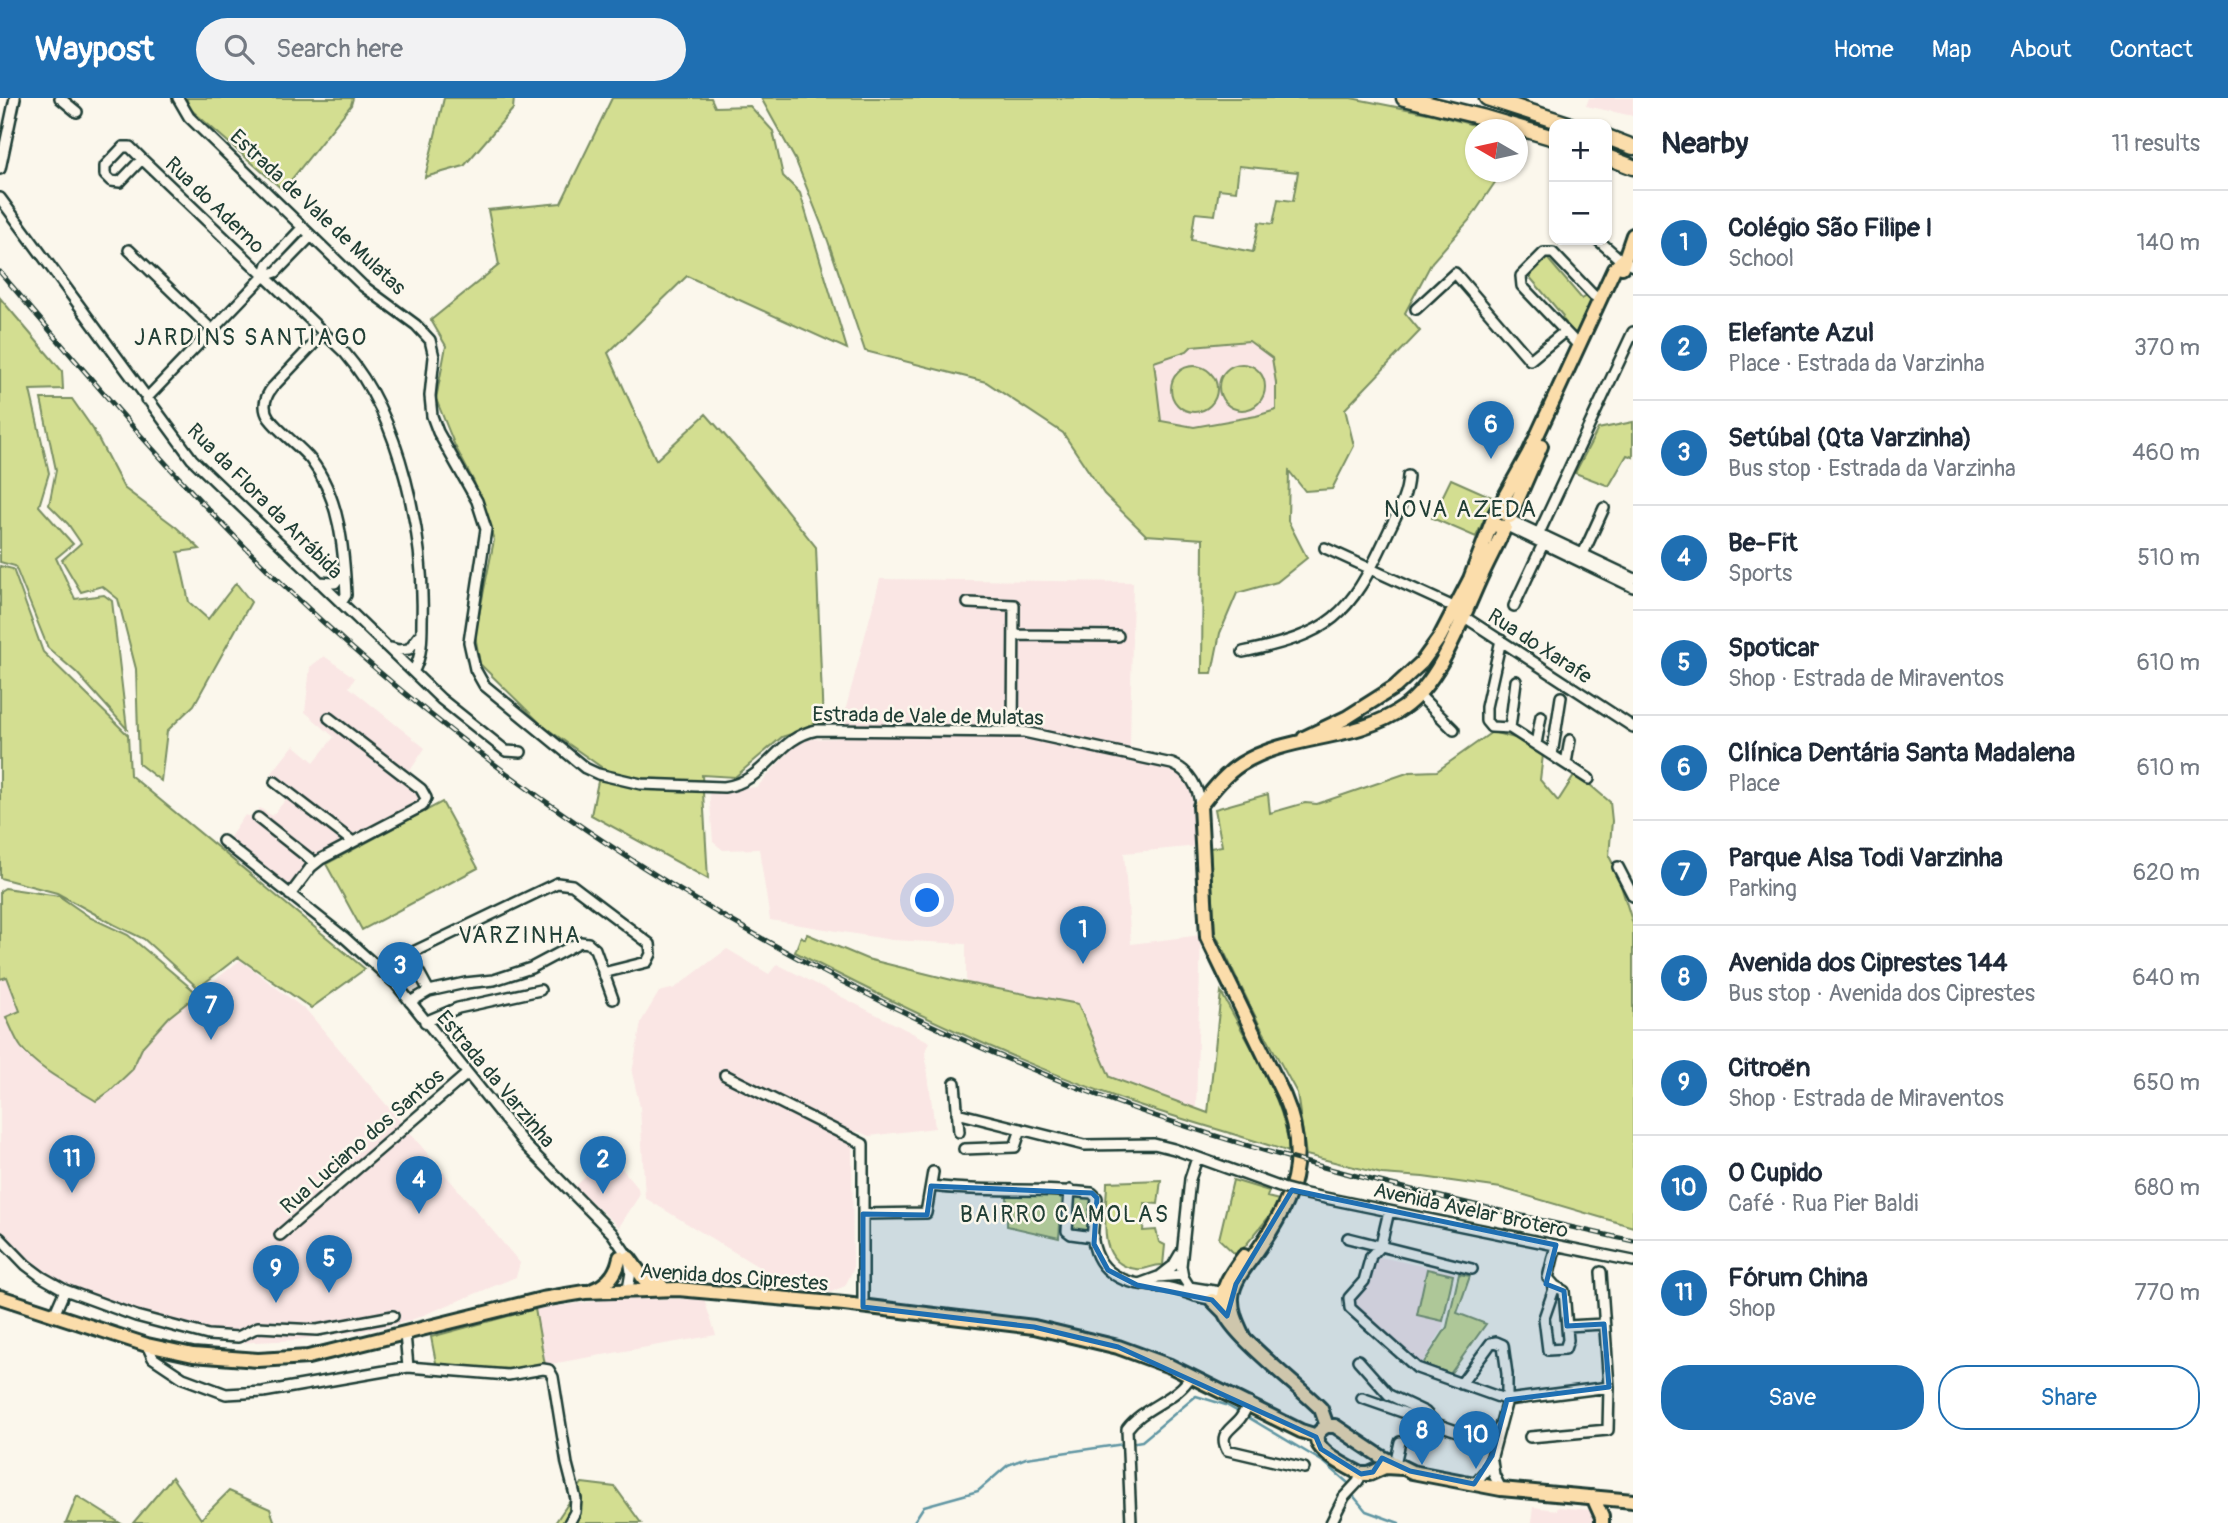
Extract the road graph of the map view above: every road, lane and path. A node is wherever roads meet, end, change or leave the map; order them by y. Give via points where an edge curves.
1 (15, 98) edge
2 (60, 98) edge
3 (178, 98) edge
4 (1404, 98) edge
5 (1487, 98) edge
6 (77, 112) dead end
7 (1552, 119) edge
8 (1549, 137) edge
9 (1612, 139) edge
10 (1633, 147) edge
11 (142, 159) dead end
12 (1612, 159) edge
13 (1633, 167) edge
14 (0, 169) edge
15 (0, 198) edge
16 (303, 227) junction
17 (1633, 234) edge
18 (311, 236) junction
19 (292, 239) junction
20 (1604, 245) edge
21 (300, 247) junction
22 (129, 250) dead end
23 (1627, 264) edge
24 (264, 276) junction
25 (1595, 295) junction
26 (1416, 309) dead end
27 (212, 330) junction
28 (1563, 332) junction
29 (1633, 332) edge
30 (324, 333) junction
31 (1578, 346) junction
32 (146, 398) junction
33 (1408, 476) dead end
34 (1604, 509) dead end
35 (1504, 521) junction
36 (1539, 533) junction
37 (1543, 544) junction
38 (1325, 548) dead end
39 (1583, 554) junction
40 (1371, 569) junction
41 (345, 570) junction
42 (1633, 578) edge
43 (319, 582) junction
44 (1633, 587) edge
45 (341, 603) junction
46 (968, 603) dead end
47 (1514, 606) dead end
48 (1459, 612) junction
49 (422, 632) junction
50 (1014, 635) junction
51 (1118, 636) dead end
52 (1501, 640) junction
53 (385, 645) junction
54 (1242, 652) dead end
55 (1413, 671) junction
56 (413, 672) junction
57 (1516, 681) dead end
58 (1427, 683) junction
59 (1395, 687) junction
60 (1418, 694) junction
61 (1561, 697) dead end
62 (1408, 704) junction
63 (1541, 716) dead end
64 (329, 718) dead end
65 (1633, 727) edge
66 (1510, 728) junction
67 (1454, 730) dead end
68 (1013, 732) junction
69 (1570, 740) dead end
70 (1295, 744) junction
71 (1536, 744) junction
72 (521, 752) dead end
73 (1552, 755) junction
74 (1566, 763) junction
75 (1588, 779) dead end
76 (275, 782) dead end
77 (1200, 806) junction
78 (258, 818) dead end
79 (223, 841) dead end
80 (353, 842) junction
81 (315, 863) junction
82 (1618, 867) dead end
83 (290, 895) junction
84 (1633, 896) edge
85 (409, 954) junction
86 (381, 969) junction
87 (603, 973) junction
88 (540, 990) dead end
89 (429, 991) junction
90 (613, 999) dead end
91 (410, 1002) junction
92 (425, 1022) junction
93 (467, 1074) junction
94 (725, 1075) dead end
95 (955, 1083) dead end
96 (957, 1113) junction
97 (1021, 1129) junction
98 (959, 1132) dead end
99 (964, 1149) dead end
100 (1197, 1158) junction
101 (933, 1172) dead end
102 (931, 1186) junction
103 (1070, 1190) junction
104 (1390, 1211) junction
105 (863, 1214) junction
106 (280, 1235) dead end
107 (1093, 1237) junction
108 (1348, 1237) dead end
109 (0, 1238) edge
110 (1381, 1245) junction
111 (1556, 1245) junction
112 (1182, 1250) junction
113 (624, 1258) junction
114 (1633, 1261) edge
115 (1472, 1269) dead end
116 (1601, 1272) dead end
117 (1182, 1275) junction
118 (1158, 1278) junction
119 (1138, 1285) junction
120 (1555, 1286) junction
121 (1164, 1287) junction
122 (1189, 1287) junction
123 (628, 1289) junction
124 (678, 1289) junction
125 (65, 1290) junction
126 (585, 1292) junction
127 (1221, 1293) junction
128 (1195, 1296) junction
129 (0, 1297) edge
130 (863, 1307) junction
131 (54, 1315) junction
132 (393, 1316) dead end
133 (1605, 1324) junction
134 (1567, 1326) junction
135 (405, 1334) junction
136 (1244, 1338) junction
137 (147, 1345) junction
138 (1358, 1360) dead end
139 (408, 1367) junction
140 (1191, 1376) junction
141 (1461, 1384) junction
142 (1609, 1387) junction
143 (1362, 1398) dead end
144 (1507, 1400) junction
145 (1246, 1409) junction
146 (1435, 1423) junction
147 (1327, 1426) junction
148 (1317, 1436) junction
149 (1530, 1437) dead end
150 (1496, 1439) junction
151 (1400, 1442) dead end
152 (1376, 1453) junction
153 (1492, 1456) junction
154 (1398, 1466) junction
155 (1304, 1468) dead end
156 (1376, 1470) junction
157 (1361, 1474) junction
158 (1475, 1484) junction
159 (1500, 1489) junction
160 (1593, 1497) junction
161 (1629, 1501) edge
162 (1602, 1520) edge
163 (569, 1523) edge
164 (1131, 1523) edge
165 (1331, 1523) edge

1 - 14 street
2 - 6 street
3 - 16 street, Estrada de Vale de Mulatas via 189,117
4 - 8 highway
5 - 7 highway
9 - 10 highway
11 - 24 street, Rua do Aderno
12 - 13 highway
15 - 32 street, Rua da Flora da Arrábida
16 - 18 street, Estrada de Vale de Mulatas
16 - 19 street
17 - 23 main road
18 - 21 street
18 - 68 street, Estrada de Vale de Mulatas via 430,340 434,357 432,415 477,501 486,529 469,632 472,661 492,693 585,768 641,784 736,786 752,778 799,734 817,730
19 - 21 street
19 - 24 street via 268,264
20 - 23 street
21 - 24 street via 276,272
22 - 27 street
23 - 25 main road via 1614,269
23 - 35 main road
24 - 27 street
24 - 30 street, Rua do Aderno
25 - 28 street via 1553,253 1544,253 1522,272 1522,286
25 - 31 main road
26 - 28 street via 1455,274 1530,360
27 - 32 street
28 - 31 street
29 - 36 street
30 - 41 street via 272,388 265,406 271,421 307,455 323,478 334,507
30 - 49 street, Rua do Aderno via 361,375 397,453 418,540
31 - 35 main road
32 - 43 street, Rua da Flora da Arrábida via 192,459
33 - 40 street via 1405,495
34 - 39 street
35 - 36 street
35 - 37 street
35 - 48 main road
36 - 39 street
37 - 44 street
37 - 47 street
38 - 40 street, Rua do Xarafe
39 - 42 street
40 - 48 street, Rua do Xarafe
40 - 54 street via 1355,596 1324,625 1290,641
41 - 43 street via 335,583
41 - 45 street via 346,595
43 - 45 street, Rua da Flora da Arrábida
45 - 53 street, Rua da Flora da Arrábida
46 - 50 street via 1014,605
48 - 52 street, Rua do Xarafe
48 - 55 main road
48 - 58 main road
49 - 53 street via 409,649
49 - 56 street, Rua do Aderno via 419,663
50 - 51 street
50 - 68 street
52 - 65 street, Rua do Xarafe
52 - 66 street via 1486,721 1491,727
53 - 56 street, Rua da Flora da Arrábida
55 - 58 main road via 1417,682
55 - 59 main road
56 - 72 street, Rua da Flora da Arrábida via 506,751
57 - 66 street
58 - 60 main road
59 - 62 main road via 1406,692
59 - 70 main road
60 - 62 main road
60 - 67 street
61 - 73 street
62 - 70 main road via 1371,724
63 - 71 street
64 - 80 street via 425,795 422,806
66 - 71 street
68 - 77 street, Estrada de Vale de Mulatas via 1039,733 1181,767 1199,790
69 - 74 street
70 - 77 main road via 1244,762
71 - 73 street
73 - 74 street
74 - 75 street
76 - 80 street
77 - 127 main road, Estrada de Vale de Mulatas via 1206,932 1278,1084 1294,1126 1297,1151 1289,1198
78 - 81 street
79 - 83 street, Estrada da Varzinha
80 - 81 street
81 - 83 street
82 - 84 street
83 - 86 street, Estrada da Varzinha
85 - 86 street
85 - 87 street via 564,882 650,944 646,962
85 - 89 street
86 - 91 street, Estrada da Varzinha
87 - 89 street via 595,949 580,942 531,968 494,980
87 - 90 street
88 - 92 street via 458,1008
89 - 91 street
91 - 92 street, Estrada da Varzinha
92 - 93 street, Estrada da Varzinha
93 - 106 street, Rua Luciano dos Santos
93 - 113 street, Estrada da Varzinha via 526,1146 612,1233
94 - 105 street via 863,1144
95 - 96 street
96 - 97 street, Avenida Avelar Brotero
96 - 98 street
97 - 99 street via 1014,1147
97 - 100 street, Avenida Avelar Brotero via 1084,1146 1154,1144
100 - 104 street, Avenida Avelar Brotero, bridge via 1282,1188
100 - 112 street
101 - 102 street
102 - 103 street via 967,1191
102 - 105 street via 925,1214
103 - 107 street via 1066,1230
103 - 107 street via 1097,1197
104 - 110 street
104 - 111 street, Avenida Avelar Brotero
105 - 130 street
107 - 119 street via 1108,1270
108 - 110 street
109 - 125 street via 26,1265
110 - 115 street
110 - 141 street via 1371,1256 1364,1281 1349,1298 1350,1308 1409,1363
111 - 114 street, Avenida Avelar Brotero
111 - 120 street via 1548,1279
112 - 117 street
112 - 118 street via 1173,1266
113 - 123 street via 631,1272
113 - 124 main road via 648,1281
113 - 126 main road via 603,1286
116 - 133 street
117 - 118 street
117 - 121 street
117 - 122 street
118 - 119 street
119 - 121 street
120 - 134 street via 1564,1291
120 - 134 street via 1544,1318 1548,1350 1565,1349
121 - 128 street
122 - 127 street
122 - 128 street
123 - 124 main road, Avenida dos Ciprestes
123 - 126 main road, Avenida dos Ciprestes
124 - 130 main road, Avenida dos Ciprestes
125 - 131 street
125 - 132 street via 153,1321 230,1338 258,1327 317,1330
126 - 135 main road, Avenida dos Ciprestes
127 - 128 street
127 - 136 main road
127 - 136 main road via 1224,1312
129 - 131 main road, Avenida dos Ciprestes
130 - 140 main road, Avenida dos Ciprestes via 1054,1331 1118,1347
131 - 137 main road, Avenida dos Ciprestes
133 - 134 street
133 - 142 street
135 - 137 main road, Avenida dos Ciprestes via 308,1357 258,1360 193,1355
135 - 139 street
136 - 147 main road via 1316,1404
137 - 139 street via 153,1358 183,1378 226,1394
138 - 146 street via 1389,1395 1425,1412
139 - 163 street via 498,1375 549,1370 576,1499
140 - 145 main road, Avenida dos Ciprestes
140 - 164 street via 1183,1388 1134,1421 1127,1433
141 - 144 street
141 - 144 street via 1496,1342 1505,1350
142 - 144 street
142 - 149 street via 1608,1430
143 - 146 street
144 - 150 street
145 - 148 main road, Avenida dos Ciprestes
145 - 155 street via 1226,1430 1223,1442 1227,1450
146 - 150 street
147 - 148 main road
147 - 152 main road via 1335,1426
148 - 157 main road via 1322,1457
150 - 153 street
151 - 154 street
152 - 154 main road
152 - 156 main road
153 - 158 street
153 - 159 street
154 - 156 main road
154 - 158 main road
156 - 157 main road
157 - 165 street
158 - 159 main road
159 - 160 main road
160 - 161 main road
160 - 162 main road
161 - 162 main road

